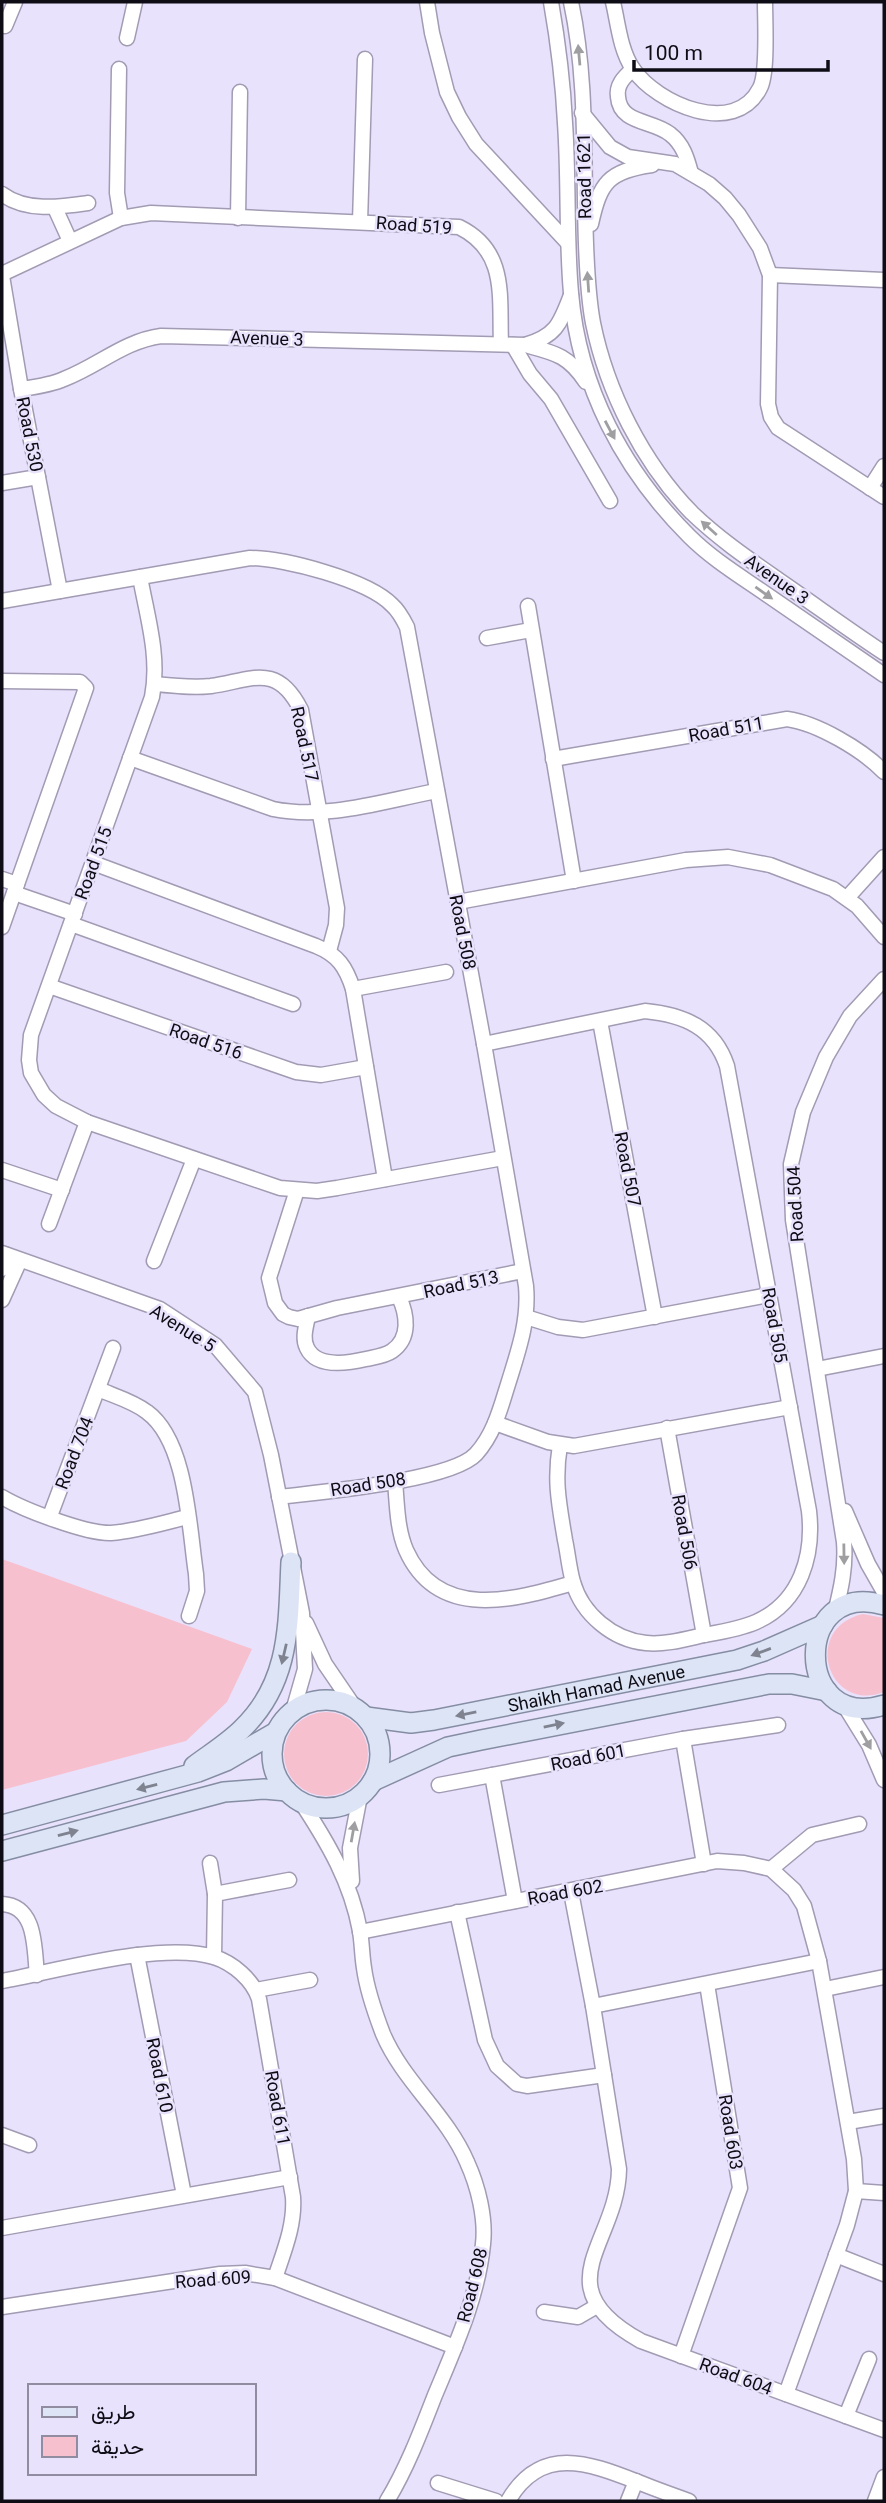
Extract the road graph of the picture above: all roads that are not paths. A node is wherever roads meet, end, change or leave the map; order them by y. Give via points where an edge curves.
1 (15, 2) edge
2 (135, 2) edge
3 (551, 2) edge
4 (570, 2) edge
5 (613, 2) edge
6 (765, 2) edge
7 (427, 3) edge
8 (5, 26) dead end
9 (127, 38) dead end
10 (365, 59) dead end
11 (119, 69) dead end
12 (633, 69) junction
13 (240, 92) dead end
14 (582, 113) junction
15 (675, 164) junction
16 (691, 173) junction
17 (2, 194) edge
18 (88, 203) dead end
19 (55, 208) junction
20 (121, 218) junction
21 (238, 218) junction
22 (360, 222) junction
23 (70, 241) junction
24 (568, 243) junction
25 (586, 246) junction
26 (2, 275) edge
27 (770, 275) junction
28 (884, 280) edge
29 (571, 294) junction
30 (6, 330) edge
31 (578, 343) joint
32 (513, 345) junction
33 (600, 349) joint
34 (21, 389) junction
35 (593, 393) junction
36 (884, 466) edge
37 (38, 477) junction
38 (2, 483) edge
39 (870, 488) junction
40 (884, 497) edge
41 (610, 501) dead end
42 (140, 577) junction
43 (60, 591) junction
44 (2, 601) edge
45 (527, 606) dead end
46 (531, 630) junction
47 (486, 638) dead end
48 (884, 653) edge
49 (884, 675) edge
50 (2, 680) edge
51 (155, 684) junction
52 (130, 758) junction
53 (554, 758) junction
54 (884, 772) edge
55 (437, 791) junction
56 (319, 813) junction
57 (884, 857) edge
58 (93, 863) junction
59 (2, 879) edge
60 (574, 881) junction
61 (15, 889) junction
62 (847, 898) junction
63 (458, 902) junction
64 (73, 919) junction
65 (2, 927) edge
66 (884, 937) edge
67 (329, 951) junction
68 (446, 972) dead end
69 (884, 979) edge
70 (49, 986) junction
71 (353, 989) junction
72 (293, 1004) dead end
73 (600, 1021) junction
74 (484, 1044) junction
75 (366, 1067) junction
76 (87, 1122) junction
77 (503, 1158) junction
78 (194, 1159) junction
79 (2, 1170) edge
80 (385, 1179) junction
81 (62, 1190) junction
82 (297, 1191) junction
83 (49, 1224) dead end
84 (8, 1259) edge
85 (154, 1261) dead end
86 (523, 1271) junction
87 (769, 1295) junction
88 (399, 1297) junction
89 (2, 1300) edge
90 (308, 1316) junction
91 (526, 1317) junction
92 (655, 1317) junction
93 (113, 1348) dead end
94 (884, 1356) edge
95 (817, 1369) junction
96 (98, 1389) junction
97 (790, 1407) junction
98 (495, 1423) junction
99 (667, 1428) junction
100 (560, 1445) junction
101 (394, 1481) junction
102 (838, 1494) junction
103 (2, 1497) edge
104 (279, 1497) junction
105 (50, 1517) junction
106 (187, 1517) junction
107 (291, 1562) junction
108 (573, 1583) junction
109 (884, 1592) edge
110 (884, 1605) edge
111 (302, 1612) junction
112 (189, 1616) dead end
113 (829, 1619) junction
114 (704, 1635) junction
115 (827, 1691) junction
116 (843, 1703) junction
117 (884, 1705) edge
118 (293, 1711) junction
119 (360, 1712) junction
120 (778, 1725) dead end
121 (276, 1732) junction
122 (683, 1739) junction
123 (492, 1775) junction
124 (175, 1780) junction
125 (884, 1780) edge
126 (439, 1785) dead end
127 (367, 1788) junction
128 (294, 1797) junction
129 (859, 1824) dead end
130 (2, 1825) edge
131 (2, 1851) edge
132 (210, 1863) dead end
133 (704, 1864) junction
134 (771, 1869) junction
135 (289, 1880) dead end
136 (571, 1892) junction
137 (215, 1894) junction
138 (515, 1901) junction
139 (2, 1904) edge
140 (457, 1912) junction
141 (358, 1924) junction
142 (137, 1955) junction
143 (214, 1957) junction
144 (820, 1961) junction
145 (37, 1975) junction
146 (884, 1977) edge
147 (310, 1980) dead end
148 (2, 1981) edge
149 (707, 1984) junction
150 (825, 1989) junction
151 (256, 1990) junction
152 (593, 2006) junction
153 (604, 2075) junction
154 (884, 2116) edge
155 (848, 2122) junction
156 (2, 2135) edge
157 (29, 2145) dead end
158 (290, 2177) junction
159 (856, 2191) junction
160 (884, 2193) edge
161 (184, 2194) junction
162 (2, 2228) edge
163 (836, 2255) junction
164 (884, 2274) edge
165 (275, 2277) junction
166 (597, 2306) junction
167 (2, 2307) edge
168 (544, 2312) dead end
169 (455, 2347) junction
170 (681, 2356) junction
171 (869, 2359) dead end
172 (786, 2394) junction
173 (846, 2416) junction
174 (884, 2430) edge
175 (884, 2477) edge
176 (636, 2482) junction
177 (438, 2483) dead end
178 (387, 2501) edge
179 (496, 2501) edge
180 (508, 2501) edge
181 (628, 2501) edge
182 (690, 2501) edge
183 (875, 2501) edge

1 - 8 street
2 - 9 street
3 - 24 street, Road 1621 via 565,112
14 -> 4 street, Road 1621
5 - 12 street
6 - 12 street via 762,86 745,108 718,114 675,103
7 - 24 street via 447,92 459,117 476,144
10 - 22 street, Road 519
11 - 20 street via 117,193
12 - 16 street via 619,85 624,113 670,133 680,144
13 - 21 street
14 - 15 street via 610,147 628,157
14 - 25 street, Road 1621
15 - 16 street
15 - 25 street via 628,168 607,182 597,196
16 - 27 street via 725,198 739,215 760,248
17 - 19 street via 18,202
18 - 19 street
19 - 23 street
20 - 21 street, Road 519 via 162,212
20 - 23 street, Road 519
21 - 22 street, Road 519
22 - 32 street, Road 519 via 458,227 474,235 495,261
23 - 26 street, Road 519
24 - 29 street, Road 1621
33 -> 25 street, Road 1621 via 589,296
26 - 30 street, Road 530
27 - 28 street
27 - 39 street via 771,417 778,428
29 - 31 street, Road 1621
29 - 32 street via 552,333
30 - 34 street, Road 530
31 - 35 street, Avenue 3
32 - 34 street, Avenue 3 via 161,336 123,346 64,380
32 - 35 street, Avenue 3 via 565,357
32 - 41 street via 551,399
48 -> 33 street, Avenue 3 via 732,548 692,513 639,442
34 - 37 street, Road 530
35 -> 49 street, Avenue 3 via 622,454 690,537
36 - 39 street
37 - 38 street
37 - 43 street, Road 530
39 - 40 street
42 - 43 street, Road 508
42 - 51 street, Road 515
42 - 55 street, Road 508 via 268,558 302,565 380,595 407,627
43 - 44 street, Road 508
45 - 46 street
46 - 47 street
46 - 53 street
50 - 61 street via 80,682 86,688
51 - 52 street, Road 515
51 - 56 street, Road 517 via 198,687 249,677 281,684 294,695 301,710
52 - 56 street via 273,810
52 - 58 street, Road 515
53 - 54 street, Road 511 via 787,719 825,730
53 - 60 street
55 - 56 street
55 - 63 street, Road 508
56 - 67 street via 337,908
57 - 62 street
58 - 64 street, Road 515
58 - 67 street
59 - 61 street
60 - 62 street via 685,860 728,857 818,881
60 - 63 street
61 - 64 street
61 - 65 street
62 - 66 street
63 - 74 street, Road 508
64 - 70 street, Road 515
64 - 72 street
67 - 71 street via 347,971
68 - 71 street
69 - 95 street, Road 504 via 850,1016 825,1057 803,1112 790,1164 793,1220
70 - 75 street, Road 516 via 296,1072 321,1075
70 - 76 street, Road 515 via 31,1035 31,1073 44,1096
71 - 75 street
73 - 74 street, Road 505
73 - 87 street, Road 505 via 629,1013 661,1013 698,1026 722,1050
73 - 92 street, Road 507
74 - 77 street, Road 508
75 - 80 street
76 - 78 street, Road 515
76 - 81 street
77 - 80 street, Road 515
77 - 86 street, Road 508
78 - 82 street, Road 515
78 - 85 street
79 - 81 street
80 - 82 street, Road 515
81 - 83 street
82 - 90 street via 271,1269 270,1286 283,1314 295,1319
84 - 89 street
84 - 104 street, Avenue 5 via 160,1309 215,1345 255,1392
86 - 88 street, Road 513
86 - 91 street, Road 508
87 - 92 street
87 - 97 street, Road 505
88 - 90 street, Road 513
88 - 90 street, Road 513 via 406,1312 406,1328 398,1346 390,1353 351,1363 328,1362 312,1354 305,1340
91 - 92 street via 583,1329
91 - 98 street, Road 508
93 - 96 street, Road 704
94 - 95 street
95 - 102 street, Road 504
96 - 105 street, Road 704
96 - 106 street via 140,1407 159,1424 176,1453
97 - 99 street
97 - 114 street, Road 505 via 811,1531 804,1570 785,1601 772,1612 743,1627
98 - 100 street
98 - 101 street, Road 508 via 484,1444 461,1465
99 - 100 street via 587,1445
99 - 114 street, Road 506
100 - 108 street, Road 505 via 556,1486
101 - 104 street, Road 508
101 - 108 street via 406,1550 427,1580 443,1592 463,1599 507,1600
102 - 109 street, Road 504
102 -> 113 street, Road 504 via 845,1560 843,1583
103 - 105 street
104 - 107 street, Avenue 5
105 - 106 street via 103,1533
106 - 112 street via 197,1583
107 - 111 street, Avenue 5
107 -> 124 main road via 286,1650 270,1692 238,1733
108 - 114 street, Road 505 via 592,1615 622,1637 647,1643
110 - 113 main road, Shaikh Hamad Avenue via 859,1602
111 - 118 street, Avenue 5 via 304,1669
111 - 119 street, Avenue 5 via 324,1664
113 - 115 main road via 816,1642 814,1662
113 -> 119 main road, Shaikh Hamad Avenue via 737,1660 434,1720 411,1723
115 - 116 main road
127 -> 115 main road, Shaikh Hamad Avenue via 448,1748 481,1740 769,1685
116 - 117 main road via 862,1708
116 -> 125 street
118 - 119 main road via 327,1700 346,1703
118 - 121 main road
119 - 127 main road via 376,1734 380,1753
120 - 122 street, Road 601
121 - 124 main road via 226,1761
121 - 128 main road via 273,1763 280,1783
122 - 123 street, Road 601
122 - 133 street
123 - 126 street, Road 601
123 - 138 street
124 -> 130 main road
127 - 128 main road via 337,1807 319,1808
141 -> 127 street, Road 608 via 350,1848
131 -> 128 main road via 224,1792 264,1789
128 - 141 street, Road 608 via 342,1869
129 - 134 street via 812,1835
132 - 137 street
133 - 134 street, Road 602 via 718,1861
133 - 136 street, Road 602
134 - 144 street via 804,1906
135 - 137 street
136 - 138 street, Road 602
136 - 152 street
137 - 143 street
138 - 140 street, Road 602
139 - 145 street via 23,1911 30,1922
140 - 141 street, Road 602
140 - 153 street via 485,2040 497,2066 517,2084 527,2086
141 - 169 street, Road 608 via 369,1993 384,2037 458,2144 479,2200 483,2244 471,2302
142 - 143 street
142 - 145 street
142 - 161 street, Road 610
143 - 151 street via 230,1965
144 - 149 street
144 - 150 street
145 - 148 street
146 - 150 street
147 - 151 street
149 - 152 street
149 - 170 street, Road 603 via 740,2188
150 - 155 street
151 - 158 street, Road 611
152 - 153 street
153 - 166 street via 618,2182 590,2277
154 - 155 street
155 - 159 street
156 - 157 street
158 - 161 street
158 - 165 street, Road 611 via 294,2213
159 - 160 street
159 - 163 street
161 - 162 street
163 - 164 street
163 - 172 street
165 - 167 street, Road 609 via 220,2274
165 - 169 street, Road 609
166 - 168 street via 578,2317
166 - 170 street, Road 604 via 617,2328
169 - 178 street, Road 608 via 409,2460
170 - 172 street, Road 604
171 - 173 street
172 - 173 street, Road 604
173 - 174 street, Road 604
175 - 183 street
176 - 180 street via 589,2464 552,2465 527,2477
176 - 181 street
176 - 182 street
177 - 179 street

